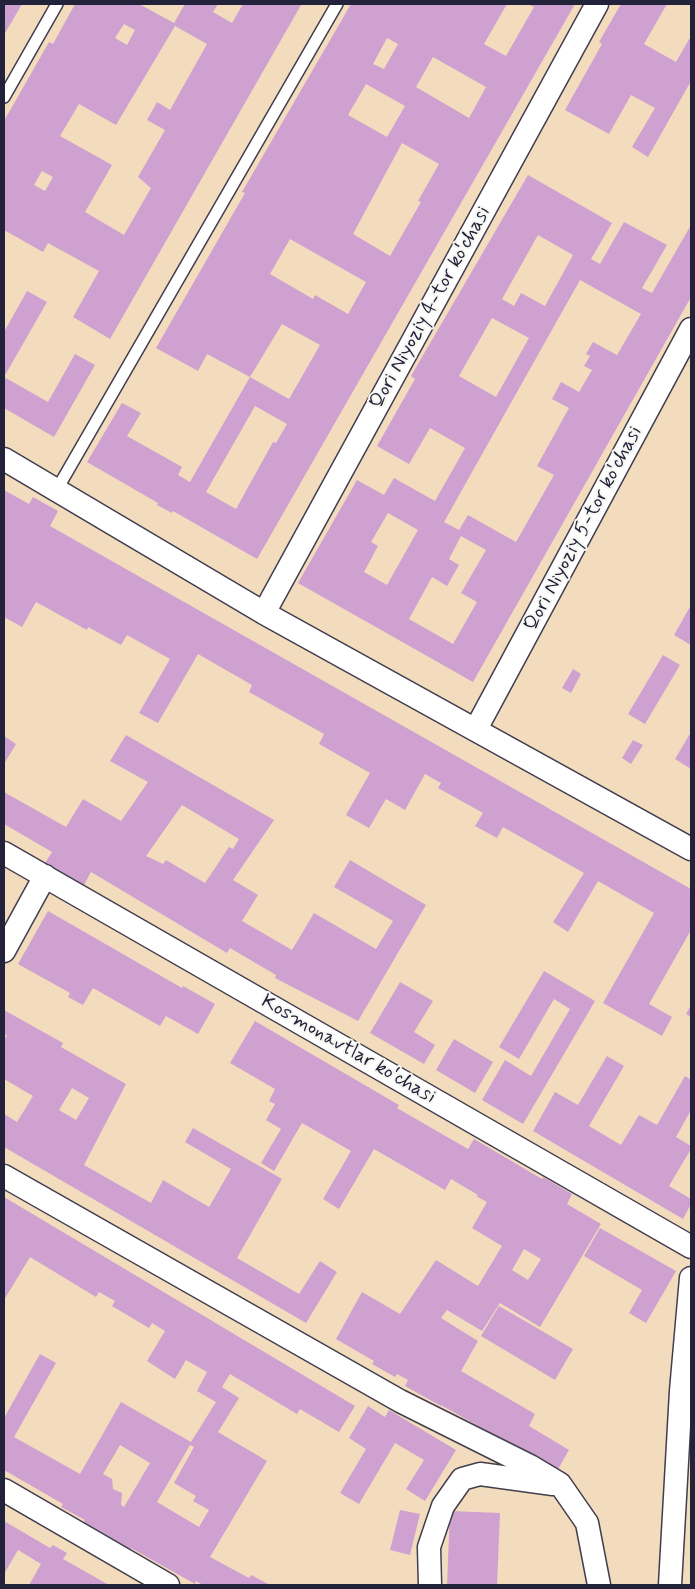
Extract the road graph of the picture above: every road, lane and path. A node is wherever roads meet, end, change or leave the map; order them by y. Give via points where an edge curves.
1 (57, 4) edge
2 (337, 4) edge
3 (597, 4) edge
4 (4, 97) edge
5 (691, 329) edge
6 (4, 459) edge
7 (56, 491) junction
8 (264, 613) junction
9 (476, 728) junction
10 (691, 849) edge
11 (4, 853) edge
12 (46, 876) junction
13 (4, 951) edge
14 (4, 1176) edge
15 (691, 1247) edge
16 (691, 1278) edge
17 (560, 1484) junction
18 (4, 1490) edge
19 (168, 1585) edge
20 (430, 1585) edge
21 (599, 1585) edge
22 (670, 1585) edge

1 - 4 lane
2 - 7 lane
3 - 8 street, Qori Niyoziy 4-tor koʻchasi
5 - 9 street, Qori Niyoziy 5-tor ko'chasi
6 - 7 street
7 - 8 street
8 - 9 street
9 - 10 street
11 - 12 street, Kosmonavtlar koʻchasi
12 - 13 street
12 - 15 street, Kosmonavtlar koʻchasi
14 - 17 street via 400,1401
16 - 22 street
17 - 20 street via 480,1474 462,1479 444,1506 429,1547
17 - 21 street via 587,1523
18 - 19 street

